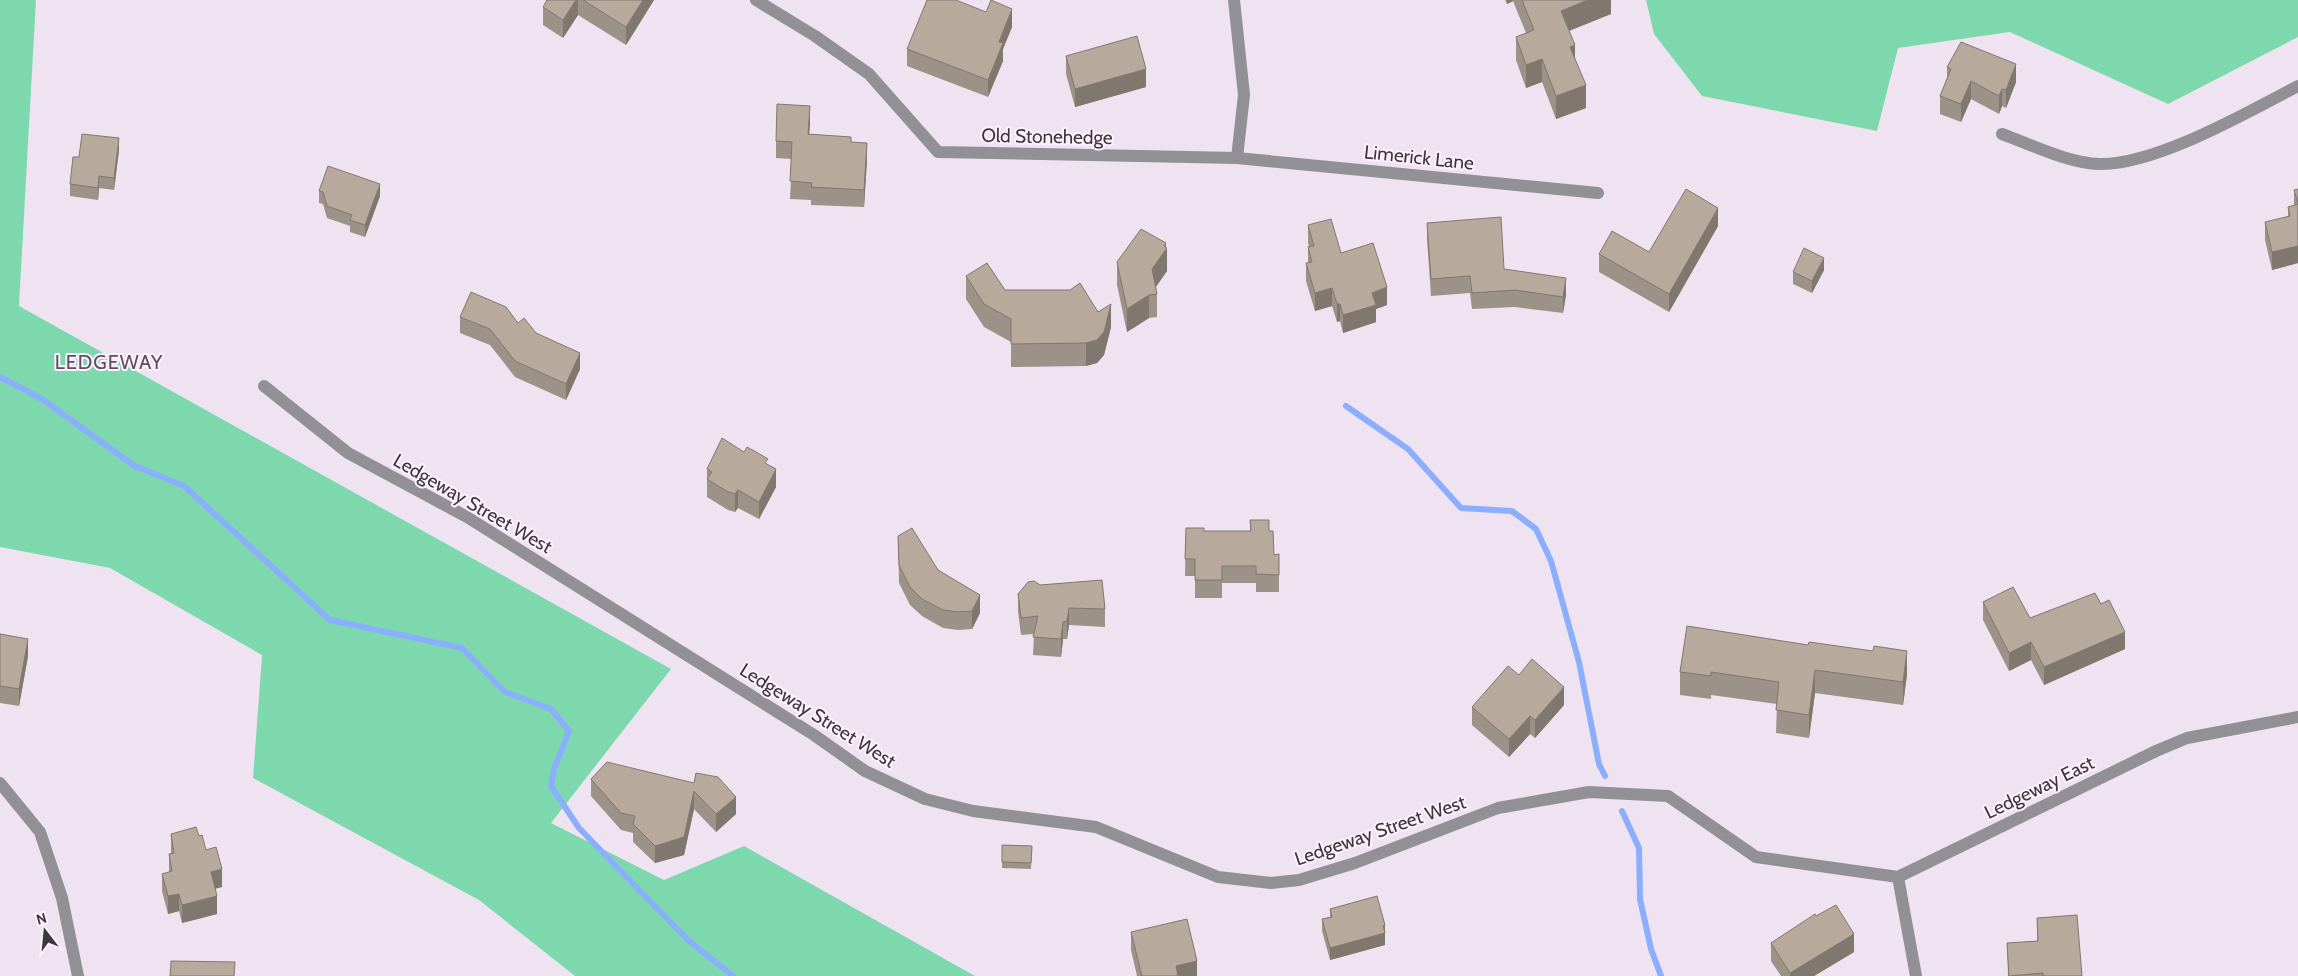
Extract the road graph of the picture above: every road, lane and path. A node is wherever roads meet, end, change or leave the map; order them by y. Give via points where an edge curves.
1 (756, 0) edge
2 (1234, 0) edge
3 (2298, 86) edge
4 (2002, 134) dead end
5 (1237, 158) junction
6 (1598, 193) dead end
7 (264, 386) dead end
8 (2298, 716) edge
9 (0, 783) edge
10 (1898, 877) junction
11 (78, 976) edge
12 (1916, 976) edge

1 - 5 street, Old Stonehedge via 870,74 938,152
2 - 5 street via 1244,95
3 - 4 street via 2184,143 2116,163 2099,164 2065,156
5 - 6 street, Limerick Lane
7 - 10 street, Ledgeway Street West via 348,453 467,516 814,735 865,771 925,799 973,811 1096,828 1218,877 1271,883 1299,880 1354,863 1498,808 1523,802 1589,792 1668,796 1756,857
8 - 10 street, Ledgeway East via 2187,738
9 - 11 street via 40,832 62,898
10 - 12 street

